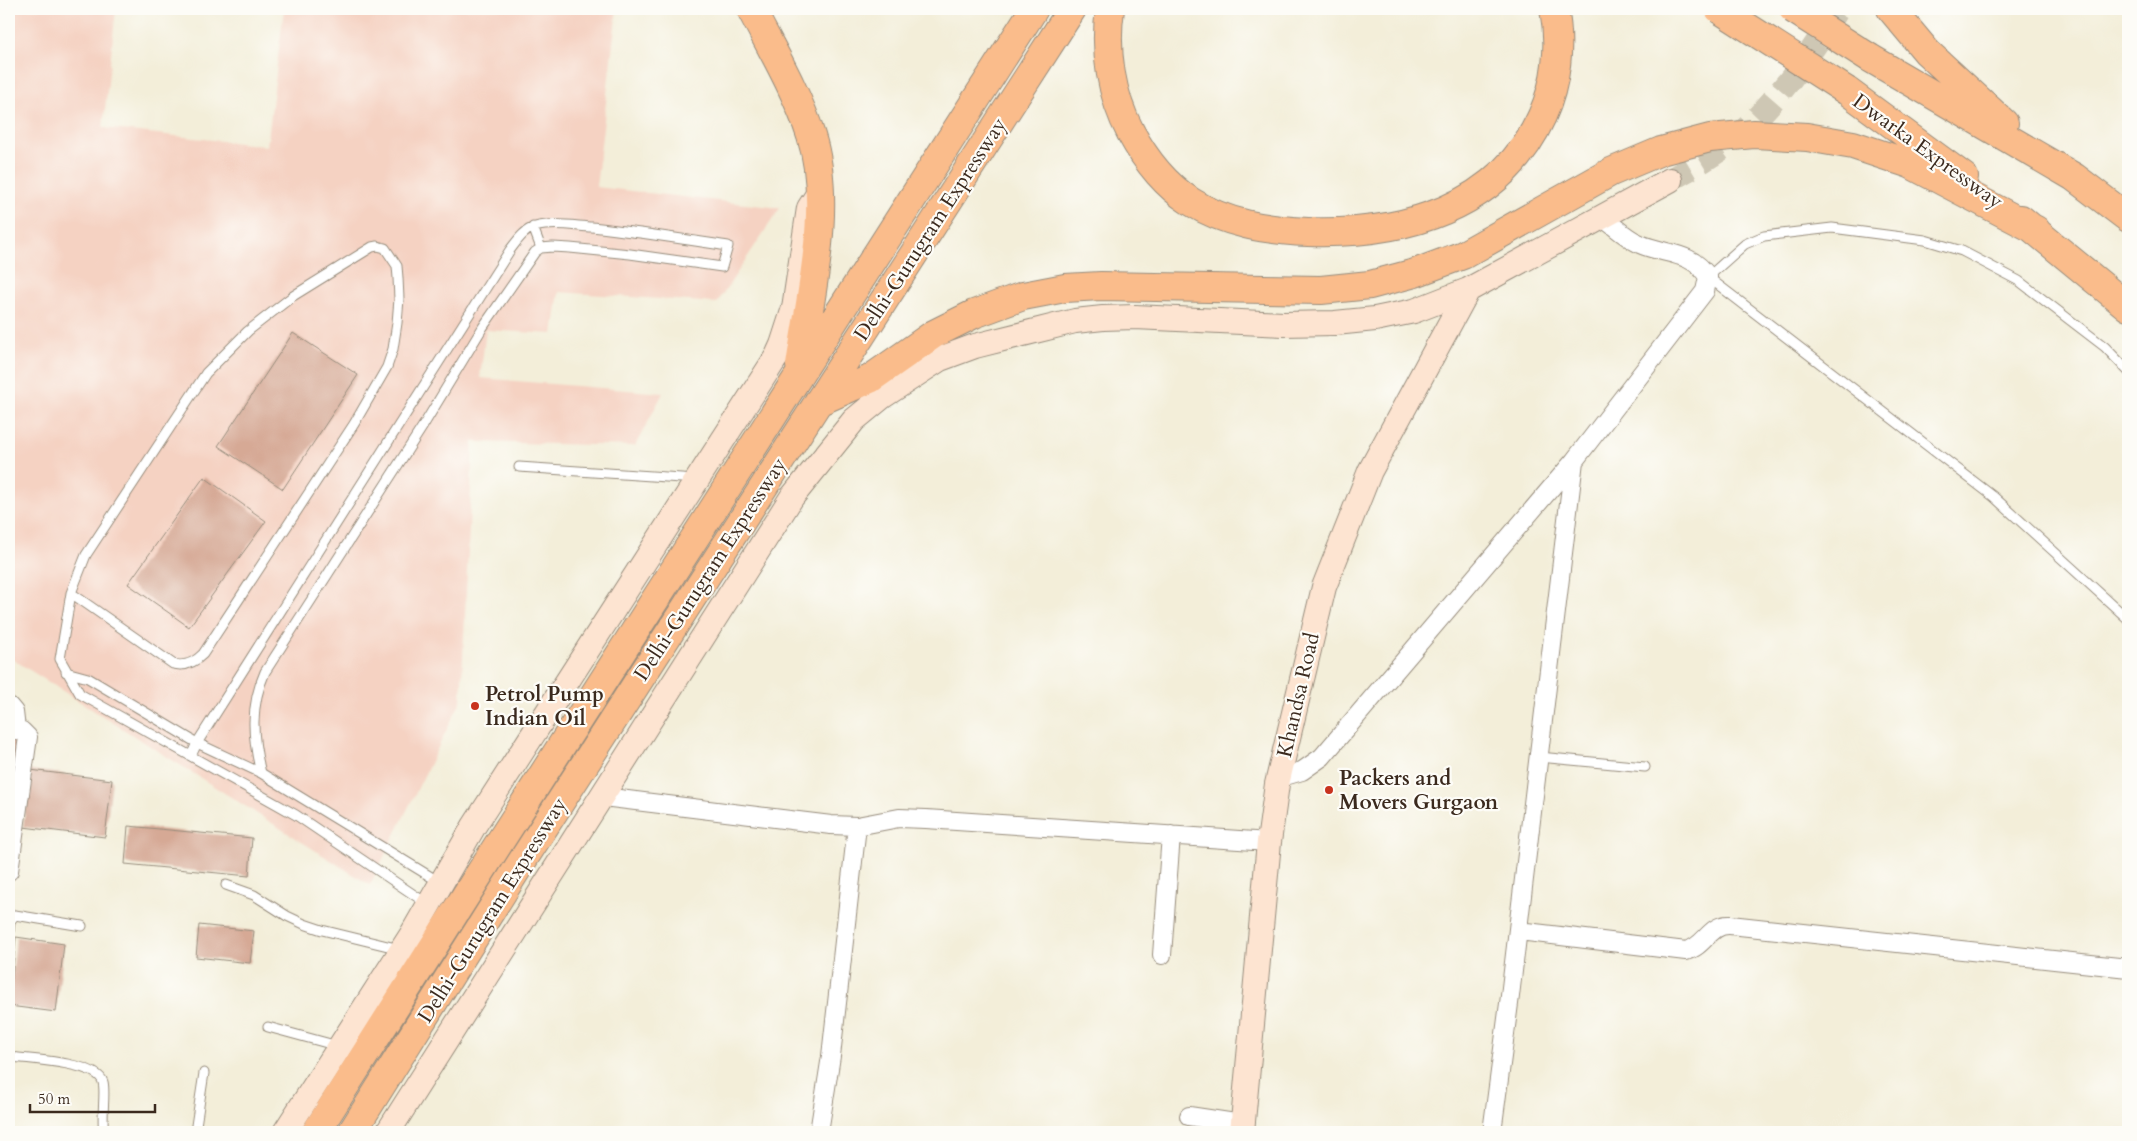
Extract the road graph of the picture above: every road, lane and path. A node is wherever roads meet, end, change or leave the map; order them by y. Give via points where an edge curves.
1 (751, 9) edge
2 (1034, 9) edge
3 (1072, 9) edge
4 (1110, 9) edge
5 (1554, 9) edge
6 (1719, 9) edge
7 (1793, 9) edge
8 (1891, 9) edge
9 (2074, 177) junction
10 (1670, 180) tunnel mouth
11 (820, 191) junction
12 (1602, 217) junction
13 (2128, 218) edge
14 (532, 227) junction
15 (2036, 230) junction
16 (541, 248) junction
17 (1708, 277) junction
18 (1468, 290) junction
19 (2128, 306) edge
20 (2128, 371) edge
21 (799, 375) junction
22 (818, 402) junction
23 (1574, 461) junction
24 (519, 467) dead end
25 (697, 479) junction
26 (71, 593) junction
27 (2128, 618) edge
28 (66, 672) junction
29 (9, 706) edge
30 (12, 729) edge
31 (197, 743) junction
32 (191, 756) junction
33 (1539, 757) junction
34 (1645, 767) dead end
35 (261, 773) junction
36 (1278, 778) junction
37 (603, 798) junction
38 (857, 826) junction
39 (1171, 835) junction
40 (1269, 842) junction
41 (9, 871) edge
42 (441, 884) junction
43 (226, 886) dead end
44 (429, 905) junction
45 (82, 926) dead end
46 (1518, 931) junction
47 (9, 933) edge
48 (402, 950) junction
49 (1162, 955) dead end
50 (2128, 968) edge
51 (268, 1028) dead end
52 (340, 1046) junction
53 (9, 1057) edge
54 (204, 1073) dead end
55 (1189, 1116) dead end
56 (1242, 1128) edge
57 (104, 1132) edge
58 (196, 1132) edge
59 (285, 1132) edge
60 (316, 1132) edge
61 (352, 1132) edge
62 (388, 1132) edge
63 (820, 1132) edge
64 (1492, 1132) edge

1 - 11 highway via 794,94 811,137 820,175
2 - 21 highway, Delhi-Gurugram Expressway
3 - 22 highway, Delhi-Gurugram Expressway
4 - 5 highway via 1109,54 1117,103 1135,141 1160,175 1189,200 1230,220 1280,231 1321,232 1358,231 1432,216 1470,199 1510,165 1525,148 1538,125 1552,89 1557,50
6 - 15 highway, Dwarka Expressway, bridge via 1847,91
7 - 9 highway, Dwarka Expressway, bridge via 1870,58
8 - 9 highway via 1940,65 1994,114
9 - 13 highway, Dwarka Expressway
10 - 12 main road
11 - 21 highway via 818,236
11 - 25 main road via 809,208 806,220 794,308 782,345
12 - 17 street via 1639,244 1693,260
12 - 18 main road
14 - 16 lane
14 - 16 lane via 546,224 638,232 728,246 722,266 630,254
14 - 31 lane via 510,250
15 - 19 highway, Dwarka Expressway
15 - 22 highway via 1910,164 1853,145 1807,137 1754,134 1710,138 1661,151 1610,172 1463,255 1415,273 1370,285 1321,290 1101,286 1065,288 1023,296 974,314 934,334 870,379
16 - 35 lane via 483,327 265,672 255,698 254,712 254,748
17 - 20 lane via 1746,244 1764,236 1832,228 1925,240 1962,251 2019,281 2105,347
17 - 23 street via 1705,290
17 - 27 lane via 1994,497
18 - 36 main road, Khandsa Road via 1370,471 1324,587
18 - 37 main road via 1414,311 1336,323 1283,324 1135,317 1075,321 976,346 940,359 882,397 854,420 792,497
21 - 60 highway, Delhi-Gurugram Expressway
22 - 61 highway, Delhi-Gurugram Expressway
23 - 33 street
23 - 36 street via 1322,757 1302,772
24 - 25 lane
25 - 42 main road via 474,826
26 - 26 lane via 86,555 206,373 248,331 293,296 372,247 385,248 396,266 399,299 393,348 387,367 354,424 203,654 188,664 173,664
26 - 28 lane via 60,655
28 - 31 lane via 88,678
28 - 32 lane via 80,694
29 - 30 street via 14,712
30 - 41 street via 27,735 28,740
31 - 32 lane
31 - 35 lane
32 - 44 lane via 296,815
33 - 34 lane
33 - 46 street
35 - 42 lane
36 - 40 main road, Khandsa Road
37 - 38 street via 768,819
37 - 62 main road
38 - 39 street via 908,818
38 - 63 street
39 - 40 street
39 - 49 street
40 - 56 main road, Khandsa Road
42 - 44 main road
43 - 48 lane via 254,895 287,916 313,927
44 - 48 main road
45 - 47 lane via 15,916 10,921
46 - 50 street via 1686,950 1696,947 1716,928 1730,925
46 - 64 street
48 - 52 main road
51 - 52 lane
52 - 59 main road
53 - 57 lane via 77,1066 99,1075 103,1082
54 - 58 lane
55 - 56 street

